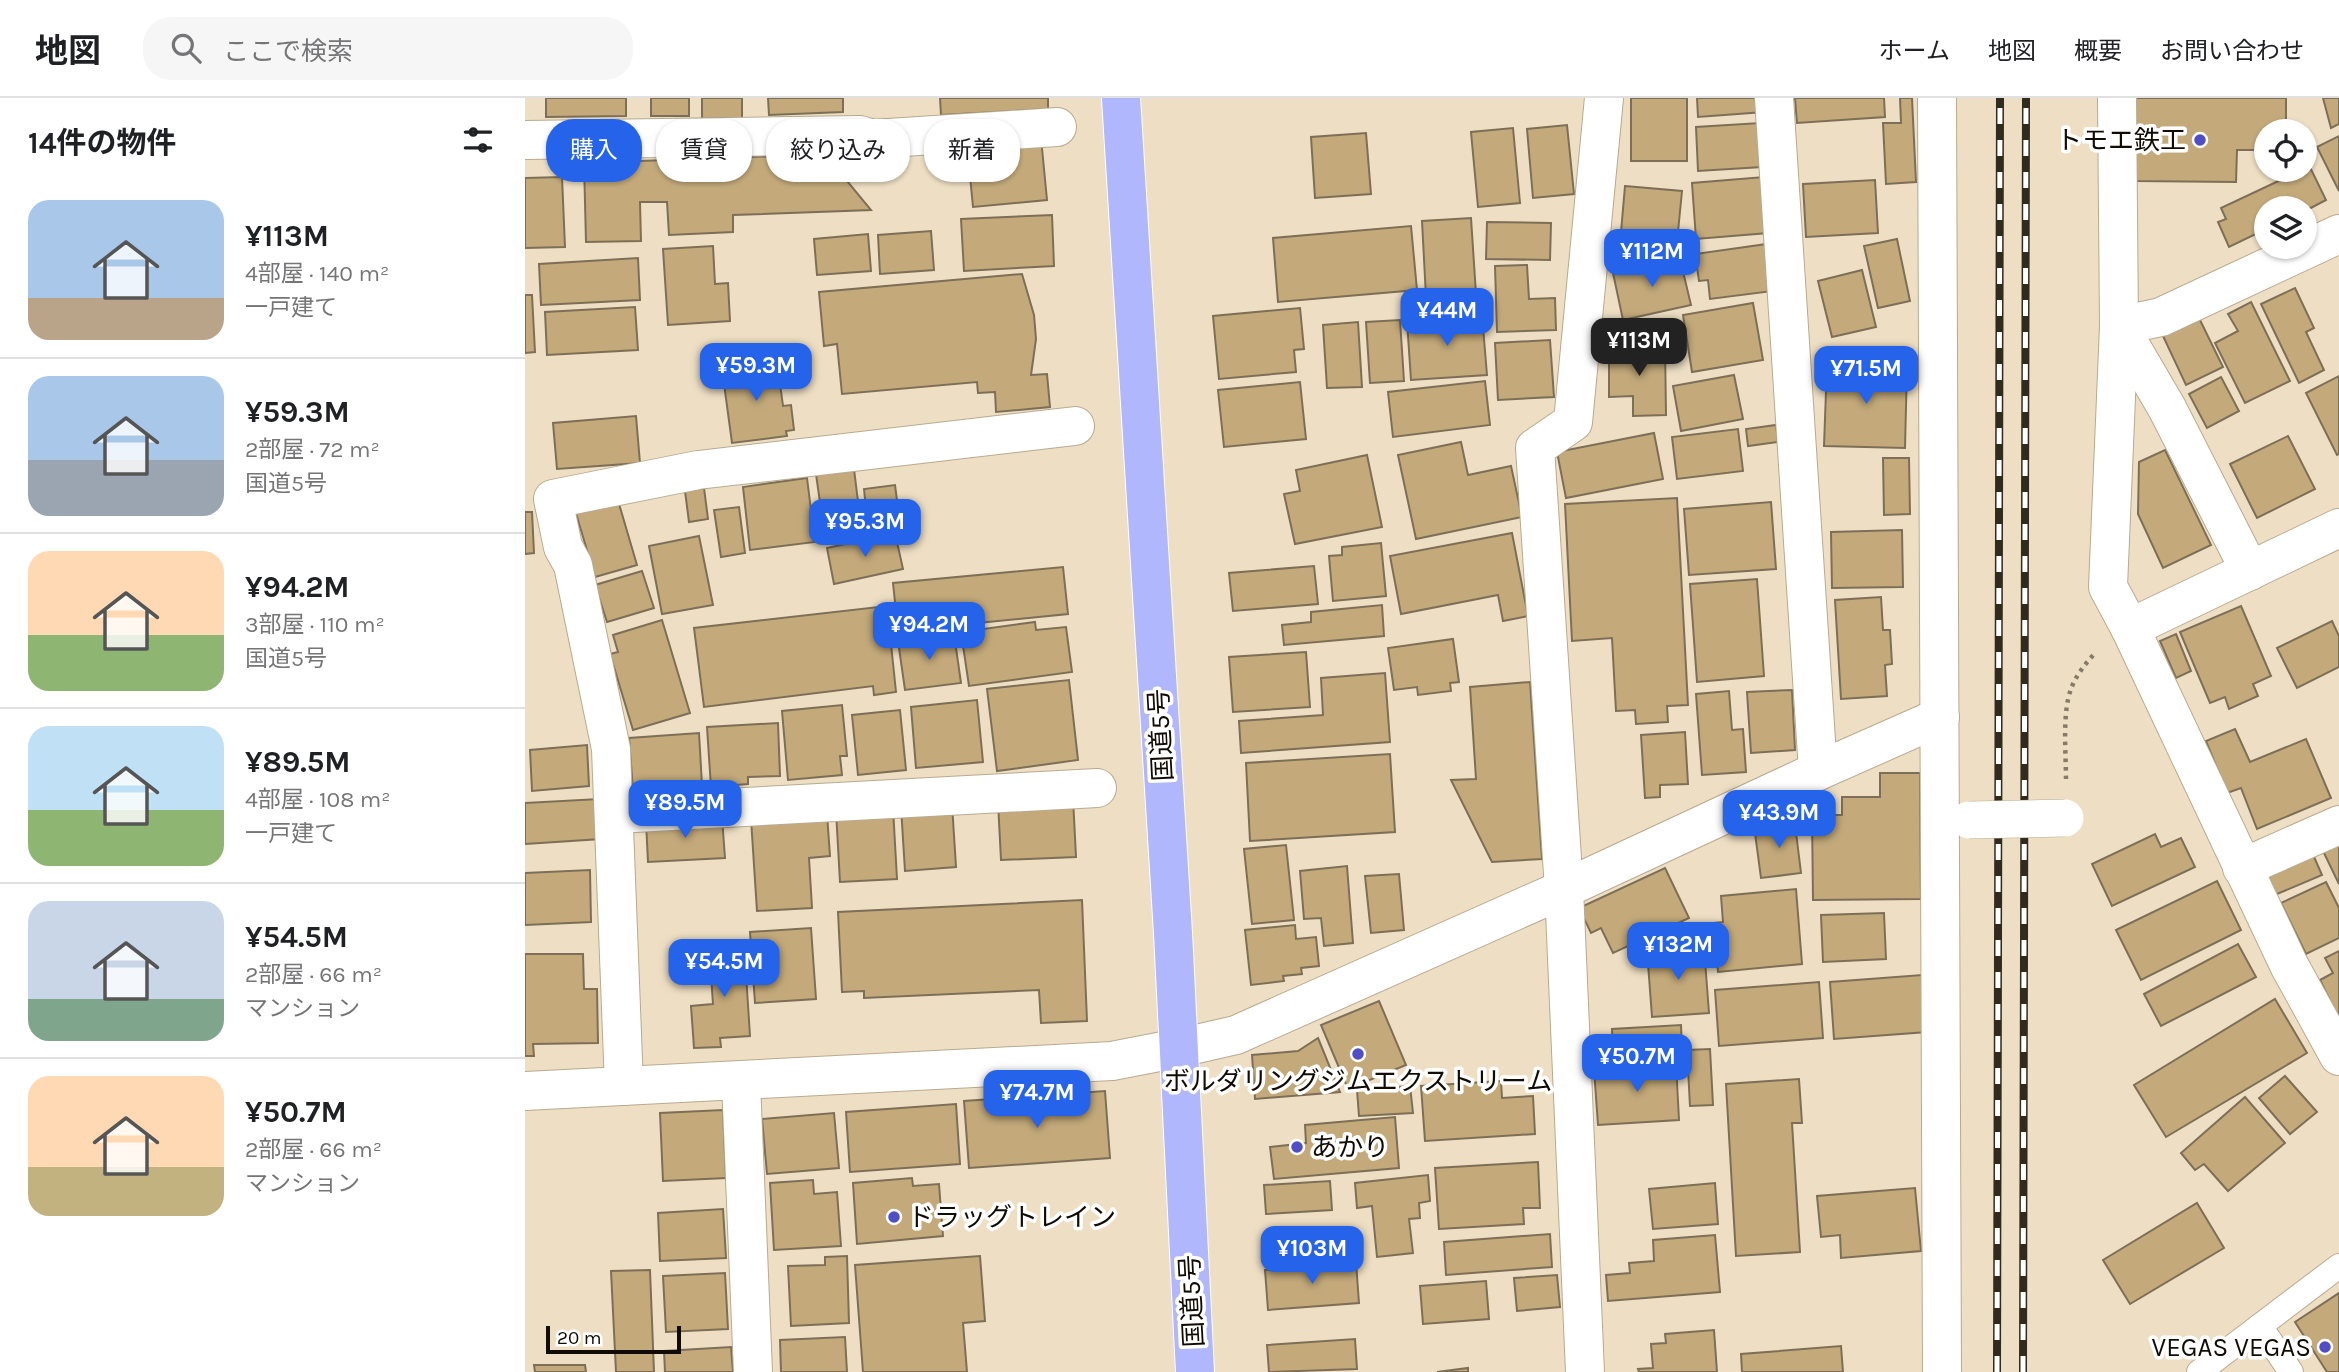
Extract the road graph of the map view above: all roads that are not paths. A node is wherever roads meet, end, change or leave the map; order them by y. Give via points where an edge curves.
1 (1121, 98) edge
2 (1604, 98) edge
3 (1773, 98) edge
4 (1937, 98) edge
5 (2117, 98) edge
6 (1057, 127) dead end
7 (525, 140) edge
8 (2339, 234) edge
9 (2119, 326) junction
10 (1075, 426) dead end
11 (539, 500) edge
12 (2339, 528) edge
13 (2250, 571) junction
14 (2130, 628) junction
15 (1940, 717) junction
16 (1818, 771) junction
17 (1097, 788) dead end
18 (615, 814) junction
19 (2065, 818) road end
20 (1969, 820) dead end
21 (2339, 825) edge
22 (2242, 868) junction
23 (1564, 889) junction
24 (1179, 1048) junction
25 (2339, 1056) edge
26 (741, 1082) junction
27 (624, 1086) junction
28 (525, 1091) edge
29 (2339, 1266) edge
30 (2260, 1326) junction
31 (753, 1372) edge
32 (1195, 1372) edge
33 (1585, 1372) edge
34 (1942, 1372) edge
35 (2199, 1372) edge
36 (2291, 1372) edge

1 - 24 highway, 国道5号
2 - 23 street via 1573,422 1535,447
3 - 16 street
4 - 15 street
5 - 9 street
6 - 7 street via 873,139 860,135
8 - 9 street via 2161,317
9 - 13 street via 2167,408
9 - 14 street via 2108,587
10 - 11 street via 698,470
11 - 18 street via 573,565 611,749
12 - 13 street
13 - 14 street
14 - 22 street
15 - 16 street
15 - 34 street
16 - 23 street
17 - 18 street
18 - 27 street
19 - 20 street, bridge
21 - 22 street
22 - 25 street
23 - 24 street via 1236,1035
23 - 33 street
24 - 26 street via 1112,1061
24 - 32 highway, 国道5号
26 - 27 street
26 - 31 street
27 - 28 street
29 - 30 lane
30 - 35 lane
30 - 36 lane

